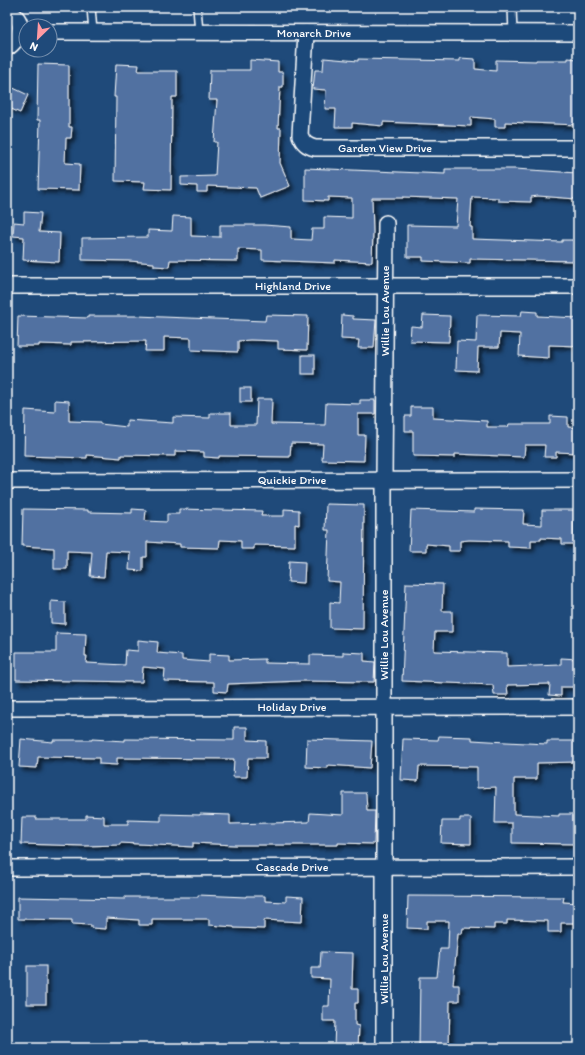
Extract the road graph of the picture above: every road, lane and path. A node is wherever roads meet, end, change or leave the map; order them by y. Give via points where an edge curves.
1 (92, 7) edge
2 (197, 7) edge
3 (512, 7) edge
4 (7, 12) edge
5 (18, 21) edge
6 (58, 32) edge
7 (93, 32) junction
8 (199, 33) junction
9 (306, 33) junction
10 (513, 33) junction
11 (578, 33) edge
12 (18, 39) edge
13 (7, 48) edge
14 (578, 148) edge
15 (386, 223) dead end
16 (7, 286) edge
17 (385, 286) junction
18 (578, 286) edge
19 (384, 480) junction
20 (578, 480) edge
21 (7, 481) edge
22 (384, 707) junction
23 (578, 707) edge
24 (7, 708) edge
25 (384, 867) junction
26 (578, 867) edge
27 (7, 868) edge
28 (384, 1048) edge

1 - 7 lane
2 - 8 lane
3 - 10 lane
4 - 5 street
6 - 7 street, Monarch Drive
7 - 8 street, Monarch Drive
8 - 9 street, Monarch Drive
9 - 10 street, Monarch Drive
9 - 14 street, Garden View Drive via 300,135 308,147
10 - 11 street, Monarch Drive
12 - 13 street
15 - 17 street, Willie Lou Avenue
16 - 17 street, Highland Drive
17 - 18 street, Highland Drive
17 - 19 street, Willie Lou Avenue
19 - 20 street, Quickie Drive
19 - 21 street, Quickie Drive
19 - 22 street, Willie Lou Avenue
22 - 23 street, Holiday Drive
22 - 24 street, Holiday Drive
22 - 25 street, Willie Lou Avenue
25 - 26 street, Cascade Drive
25 - 27 street, Cascade Drive
25 - 28 street, Willie Lou Avenue

